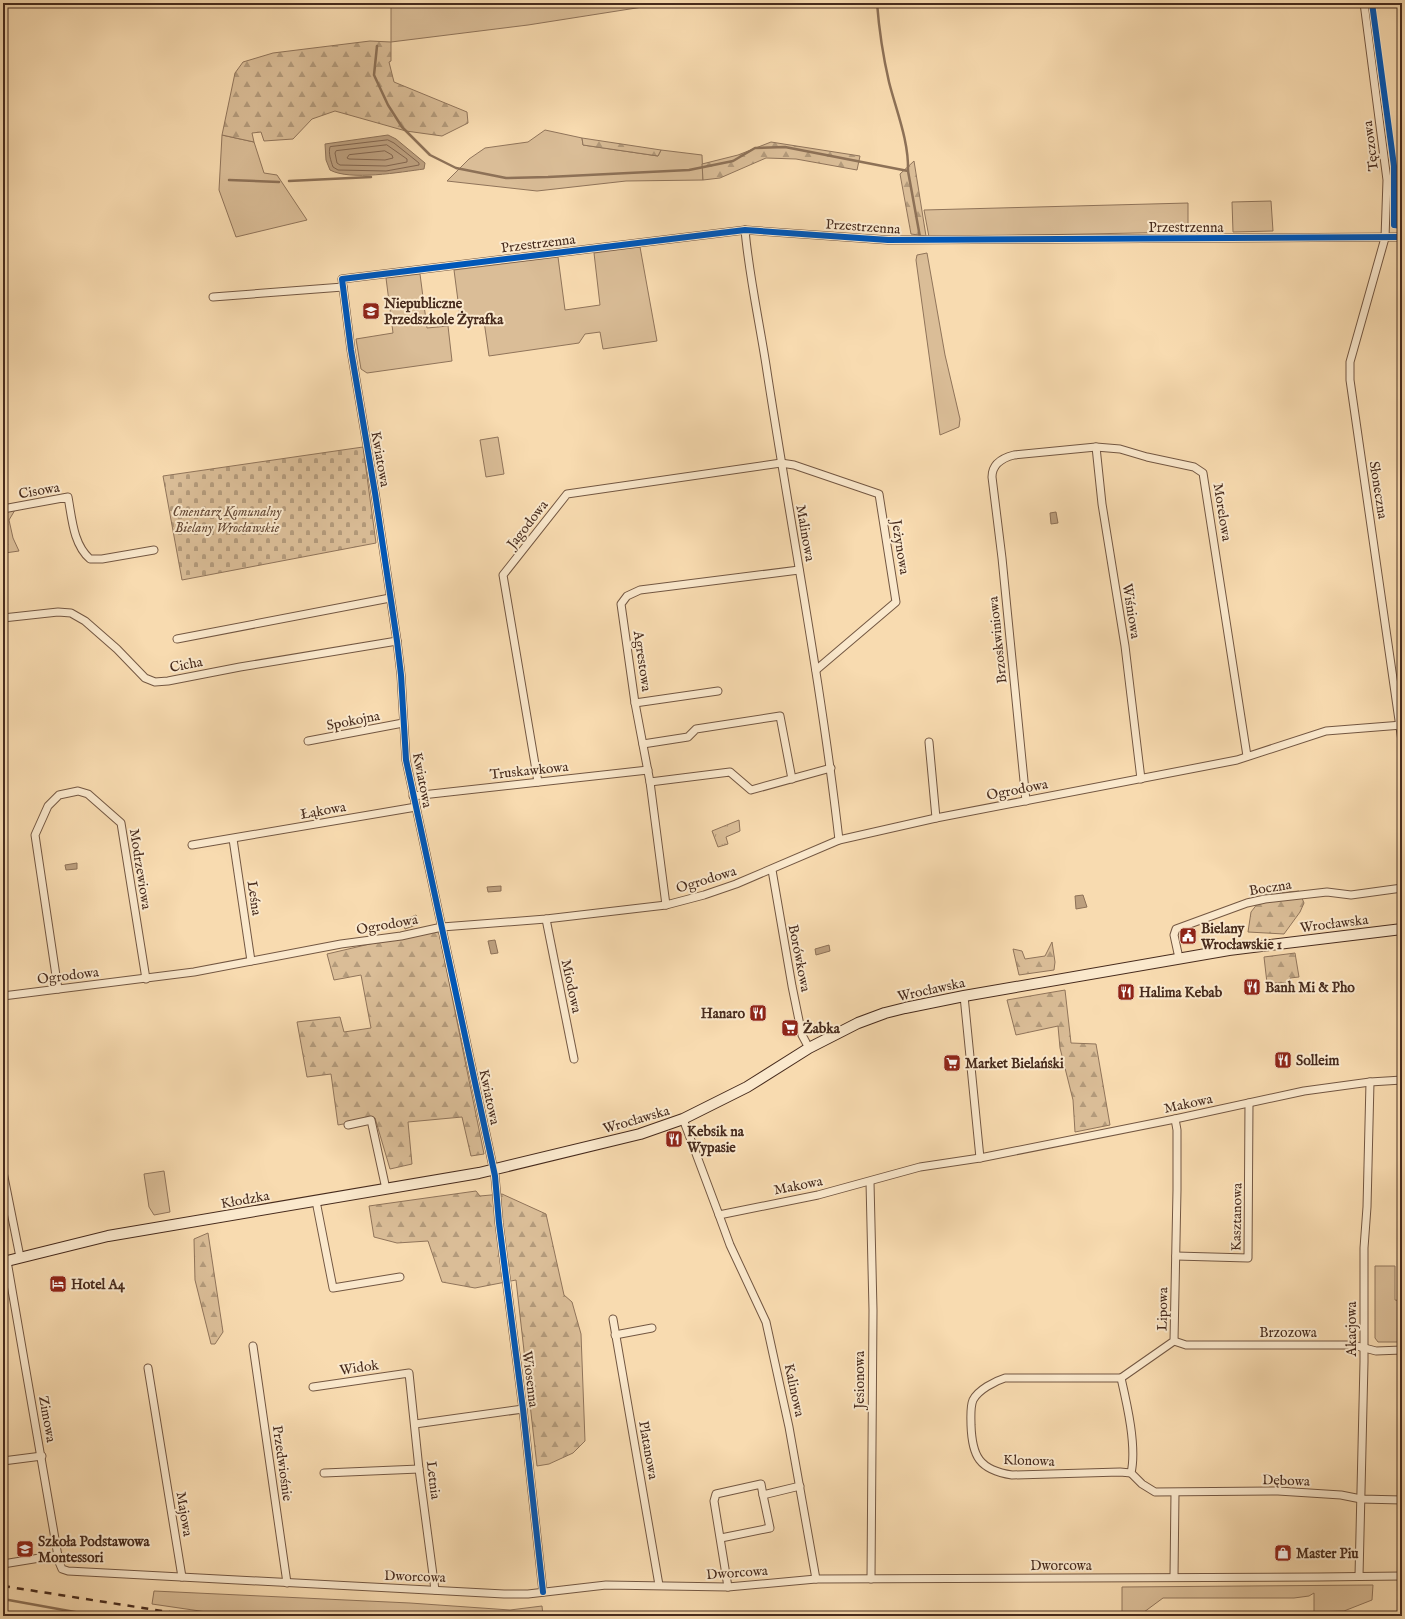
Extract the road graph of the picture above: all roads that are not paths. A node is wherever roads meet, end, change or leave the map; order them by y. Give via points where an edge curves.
1 (1364, 3) edge
2 (745, 230) junction
3 (1402, 237) edge
4 (1385, 238) junction
5 (342, 279) joint
6 (343, 287) junction
7 (213, 297) dead end
8 (1350, 362) joint
9 (1096, 447) junction
10 (781, 463) junction
11 (992, 477) joint
12 (3, 509) edge
13 (154, 550) dead end
14 (799, 570) junction
15 (390, 598) junction
16 (3, 618) edge
17 (177, 639) dead end
18 (397, 641) junction
19 (816, 670) junction
20 (718, 691) dead end
21 (636, 702) junction
22 (403, 723) junction
23 (1401, 726) edge
24 (308, 741) dead end
25 (1402, 741) edge
26 (929, 742) dead end
27 (643, 744) junction
28 (1247, 756) junction
29 (831, 768) junction
30 (648, 770) junction
31 (792, 778) junction
32 (1141, 779) junction
33 (538, 782) junction
34 (650, 782) junction
35 (414, 796) junction
36 (1026, 801) junction
37 (416, 807) junction
38 (936, 818) junction
39 (233, 839) junction
40 (839, 840) junction
41 (192, 845) dead end
42 (772, 870) junction
43 (1402, 888) edge
44 (666, 905) junction
45 (546, 918) junction
46 (442, 927) junction
47 (1402, 929) edge
48 (1179, 958) junction
49 (251, 961) junction
50 (146, 979) junction
51 (58, 989) junction
52 (3, 996) edge
53 (964, 996) junction
54 (809, 1048) junction
55 (574, 1059) dead end
56 (1402, 1080) edge
57 (1370, 1082) junction
58 (1249, 1103) junction
59 (683, 1119) junction
60 (1175, 1119) junction
61 (348, 1125) dead end
62 (980, 1158) junction
63 (494, 1170) junction
64 (3, 1172) edge
65 (870, 1182) junction
66 (386, 1189) junction
67 (316, 1201) junction
68 (719, 1215) junction
69 (1176, 1256) junction
70 (20, 1257) junction
71 (5, 1261) edge
72 (400, 1277) dead end
73 (613, 1318) dead end
74 (652, 1328) dead end
75 (615, 1335) junction
76 (1174, 1341) junction
77 (253, 1346) dead end
78 (1364, 1347) junction
79 (1402, 1350) edge
80 (148, 1368) dead end
81 (409, 1373) joint
82 (1121, 1378) junction
83 (313, 1387) dead end
84 (523, 1409) junction
85 (414, 1424) junction
86 (42, 1456) junction
87 (3, 1461) edge
88 (419, 1469) junction
89 (324, 1473) dead end
90 (1131, 1473) junction
91 (800, 1486) junction
92 (1172, 1493) junction
93 (763, 1495) junction
94 (1361, 1499) junction
95 (1402, 1500) edge
96 (720, 1538) junction
97 (58, 1554) junction
98 (3, 1564) edge
99 (74, 1572) joint
100 (1358, 1576) junction
101 (1402, 1576) edge
102 (182, 1577) junction
103 (1174, 1577) junction
104 (816, 1579) junction
105 (871, 1579) junction
106 (287, 1583) junction
107 (659, 1586) junction
108 (728, 1587) junction
109 (435, 1590) junction
110 (543, 1592) junction

1 - 4 street, Tęczowa via 1387,180
2 - 4 street, Przestrzenna via 888,240
2 - 5 street, Przestrzenna
2 - 10 street, Malinowa
3 - 4 street, Przestrzenna
4 - 8 street, Tęczowa
5 - 6 street, Kwiatowa
6 - 7 street
6 - 15 street, Kwiatowa
8 - 23 street, Słoneczna via 1354,414
9 - 11 street, Morelowa via 1006,457 995,465
9 - 28 street, Morelowa via 1120,449 1194,467 1203,473
9 - 32 street, Wiśniowa via 1102,504 1125,646
10 - 14 street, Malinowa
10 - 19 street, Jeżynowa via 794,465 879,494 896,602
10 - 33 street, Jagodowa via 567,494 503,575
11 - 36 street, Brzoskwiniowa
12 - 13 street, Cisowa via 68,497 76,535 84,554 90,560
14 - 19 street, Malinowa
14 - 21 street, Agrestowa via 640,590 627,596 621,604
15 - 17 street
15 - 18 street, Kwiatowa
16 - 18 street, Cicha via 71,613 117,649 145,678 155,682
18 - 22 street, Kwiatowa
19 - 29 street, Malinowa
20 - 21 street
21 - 27 street, Agrestowa
22 - 24 street, Spokojna
22 - 35 street, Kwiatowa via 406,760
23 - 25 street, Słoneczna
23 - 28 street, Ogrodowa via 1326,731
26 - 38 street
27 - 30 street, Agrestowa
27 - 31 street via 688,737 696,728 780,716
28 - 32 street, Ogrodowa
29 - 31 street
29 - 40 street, Malinowa
30 - 33 street, Truskawkowa
30 - 34 street, Agrestowa
31 - 34 street via 751,790 730,772
32 - 36 street, Ogrodowa
33 - 35 street, Truskawkowa
34 - 44 street, Agrestowa
35 - 37 street, Kwiatowa
36 - 38 street, Ogrodowa
37 - 39 street, Łąkowa
37 - 46 street, Kwiatowa
38 - 40 street, Ogrodowa
39 - 41 street, Łąkowa
39 - 49 street, Leśna
40 - 42 street, Ogrodowa
42 - 44 street, Ogrodowa via 704,895
42 - 54 street, Borówkowa via 802,1035
43 - 48 street, Boczna via 1351,895 1326,892 1247,903 1176,929 1174,935
44 - 45 street, Ogrodowa
45 - 46 street, Ogrodowa
45 - 55 street, Miodowa
46 - 49 street, Ogrodowa
46 - 63 street, Kwiatowa
47 - 48 main road, Wrocławska
48 - 53 main road, Wrocławska
49 - 50 street, Ogrodowa
50 - 51 street, Ogrodowa
50 - 51 street, Modrzewiowa via 121,823 88,794 78,791 59,795 48,806 35,835
51 - 52 street, Ogrodowa
53 - 54 main road, Wrocławska via 884,1013
53 - 62 street
54 - 59 main road, Wrocławska via 747,1087
56 - 57 street, Makowa
57 - 58 street, Makowa via 1304,1091
57 - 78 street, Akacjowa via 1364,1248
58 - 60 street, Makowa
58 - 69 street, Kasztanowa via 1248,1258
59 - 63 main road, Wrocławska via 635,1135
59 - 68 street
60 - 62 street, Makowa
60 - 69 street, Lipowa
61 - 66 street via 371,1120
62 - 65 street, Makowa via 920,1167
63 - 66 main road, Kłodzka
63 - 84 street, Wiosenna
64 - 70 street
65 - 68 street, Makowa via 818,1196
65 - 105 street, Jesionowa via 873,1310
66 - 67 main road, Kłodzka
67 - 70 main road, Kłodzka via 108,1236
67 - 72 street via 333,1288
68 - 91 street, Kalinowa via 766,1322
69 - 76 street, Lipowa
70 - 71 main road, Kłodzka
71 - 86 street, Zimowa
73 - 75 street, Platanowa
74 - 75 street
75 - 107 street, Platanowa
76 - 78 street, Brzozowa via 1186,1345
76 - 82 street, Lipowa
77 - 106 street, Przedwiośnie
78 - 79 street, Brzozowa via 1376,1351
78 - 94 street, Akacjowa
80 - 102 street, Majowa
81 - 83 street, Widok
81 - 85 street, Letnia
82 - 90 street via 1129,1413 1133,1467
82 - 90 street, Klonowa via 997,1380 973,1400 972,1442 977,1456 998,1473
84 - 85 street, Wiosenna
84 - 110 street, Wiosenna
85 - 88 street, Letnia
86 - 87 street
86 - 97 street, Zimowa
88 - 89 street
88 - 109 street, Letnia
90 - 92 street via 1155,1492
91 - 93 street
91 - 104 street, Kalinowa
92 - 94 street, Dębowa via 1278,1491 1342,1495
92 - 103 street
93 - 96 street via 770,1528
93 - 96 street via 761,1484 716,1494 714,1501
94 - 95 street, Dębowa
94 - 100 street, Akacjowa
96 - 108 street
97 - 98 street
97 - 99 street, Zimowa via 62,1569
99 - 102 street, Dworcowa
100 - 101 street, Dworcowa
100 - 103 street, Dworcowa
102 - 106 street, Dworcowa
103 - 105 street, Dworcowa
104 - 105 street, Dworcowa
104 - 108 street, Dworcowa
106 - 109 street, Dworcowa
107 - 108 street, Dworcowa
107 - 110 street, Dworcowa via 606,1585
109 - 110 street, Dworcowa via 504,1594

